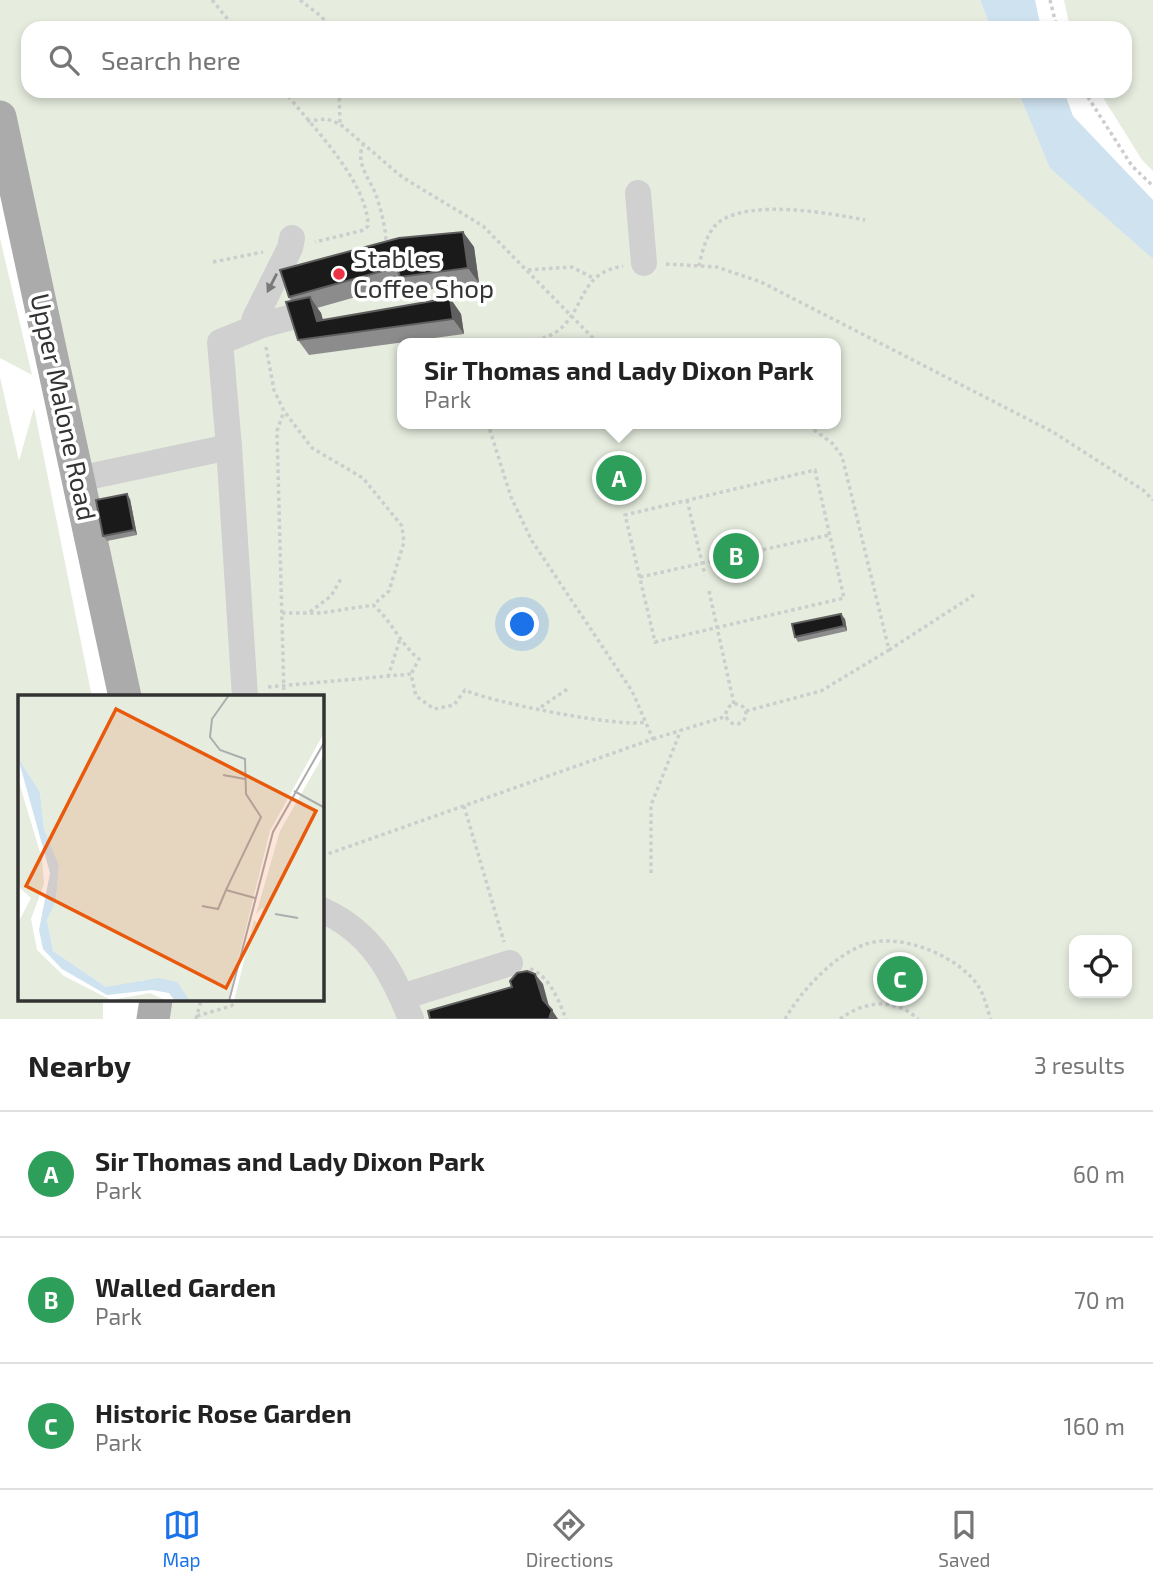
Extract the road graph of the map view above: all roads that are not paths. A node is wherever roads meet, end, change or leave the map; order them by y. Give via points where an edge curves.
1 (0, 117) edge
2 (638, 193) dead end
3 (291, 243) road end
4 (644, 262) road end
5 (300, 315) edge
6 (257, 327) junction
7 (229, 447) junction
8 (78, 479) junction
9 (125, 695) edge
10 (245, 695) edge
11 (324, 911) edge
12 (510, 963) road end
13 (406, 1008) edge

1 - 8 main road, Upper Malone Road
2 - 4 lane
3 -> 6 lane via 255,318
5 - 6 lane
6 - 7 lane via 220,342
7 - 8 lane
7 - 10 lane
8 - 9 main road, Upper Malone Road
11 - 13 lane via 358,931 380,956
12 - 13 lane

